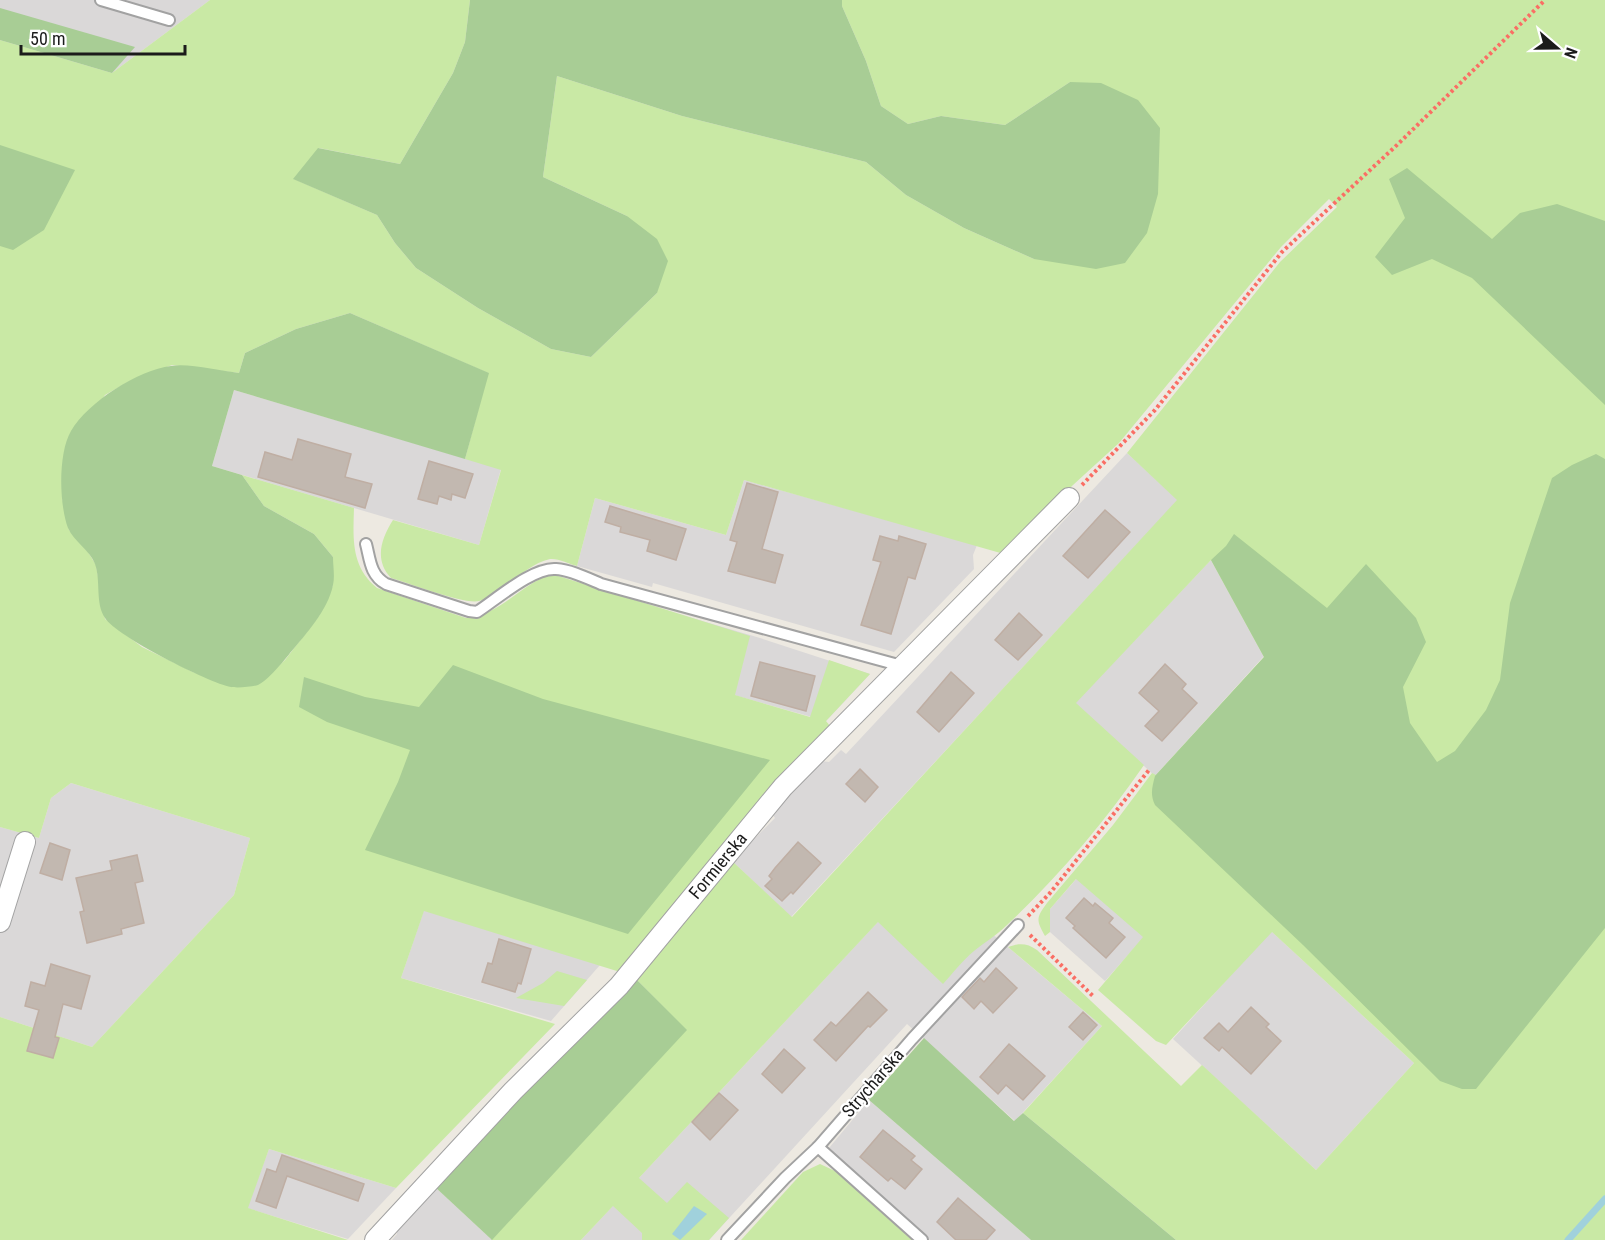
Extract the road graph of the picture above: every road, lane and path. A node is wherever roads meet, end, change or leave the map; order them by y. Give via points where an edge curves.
1 (101, 0) edge
2 (1545, 0) edge
3 (169, 20) dead end
4 (1069, 498) joint
5 (366, 543) dead end
6 (902, 666) junction
7 (1149, 770) dead end
8 (25, 842) dead end
9 (0, 921) edge
10 (1018, 925) junction
11 (1094, 997) dead end
12 (818, 1147) junction
13 (375, 1240) edge
14 (727, 1240) edge
15 (922, 1240) edge

1 - 3 lane
2 - 4 path via 1282,252 1155,410
4 - 6 street, Formierska
5 - 6 lane via 377,579 477,612 539,571 554,568
6 - 13 street, Formierska via 783,787 619,986 513,1091
7 - 10 path via 1050,893
8 - 9 street
10 - 11 path
10 - 12 lane, Strycharska
12 - 14 lane, Strycharska
12 - 15 lane

